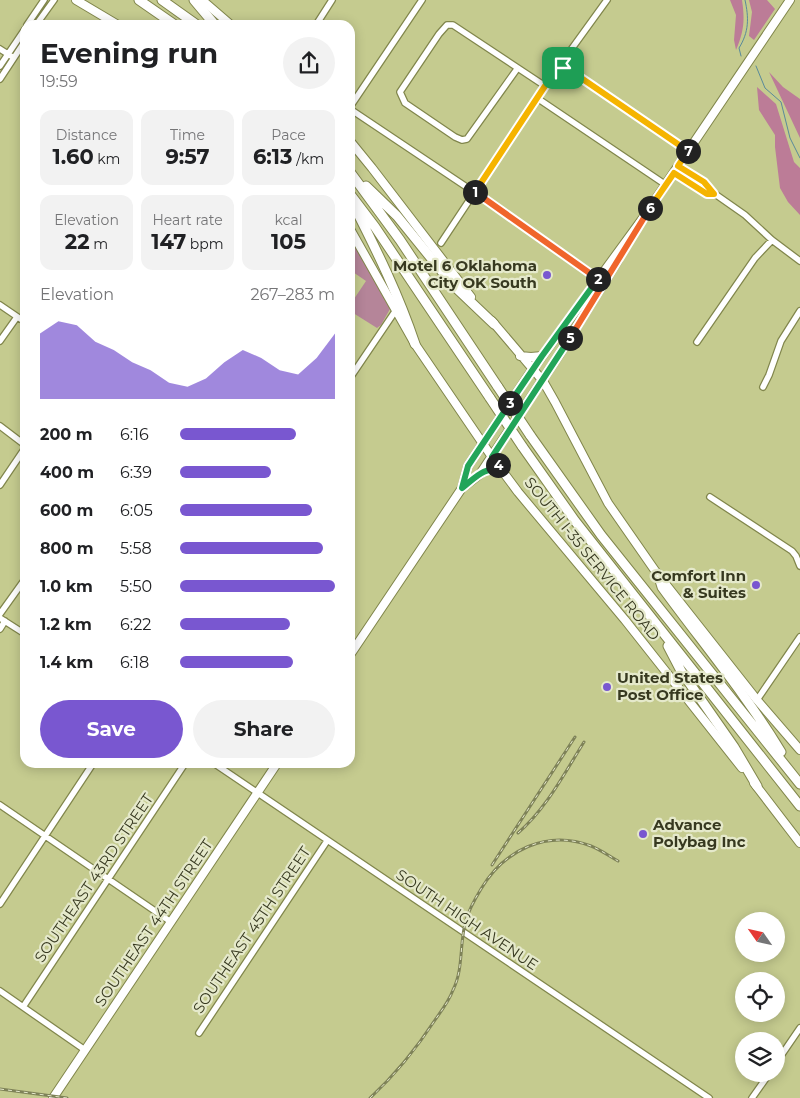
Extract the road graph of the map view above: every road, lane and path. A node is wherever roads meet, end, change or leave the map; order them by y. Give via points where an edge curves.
1 (44, 0) edge
2 (54, 0) edge
3 (76, 0) edge
4 (139, 0) edge
5 (162, 0) edge
6 (194, 0) edge
7 (332, 0) edge
8 (422, 0) edge
9 (607, 0) edge
10 (790, 0) edge
11 (206, 2) edge
12 (30, 20) edge
13 (40, 20) edge
14 (110, 20) edge
15 (168, 20) edge
16 (190, 20) edge
17 (212, 20) edge
18 (226, 20) edge
19 (319, 20) edge
20 (20, 39) edge
21 (20, 46) edge
22 (0, 49) edge
23 (11, 56) junction
24 (0, 66) edge
25 (563, 68) junction
26 (517, 69) junction
27 (0, 79) edge
28 (545, 86) junction
29 (537, 98) junction
30 (355, 100) edge
31 (355, 111) edge
32 (355, 148) edge
33 (688, 151) junction
34 (676, 169) junction
35 (355, 176) edge
36 (355, 178) edge
37 (666, 185) junction
38 (474, 192) junction
39 (355, 201) edge
40 (355, 209) edge
41 (772, 240) junction
42 (355, 242) edge
43 (441, 243) dead end
44 (800, 261) edge
45 (601, 281) junction
46 (0, 305) edge
47 (396, 310) junction
48 (800, 311) edge
49 (17, 317) junction
50 (20, 319) edge
51 (494, 324) junction
52 (0, 341) edge
53 (698, 342) dead end
54 (415, 344) junction
55 (520, 356) junction
56 (542, 356) junction
57 (532, 370) junction
58 (355, 371) edge
59 (542, 381) junction
60 (763, 387) dead end
61 (0, 426) edge
62 (20, 442) edge
63 (482, 444) junction
64 (20, 454) edge
65 (492, 457) junction
66 (502, 471) junction
67 (480, 474) junction
68 (0, 485) edge
69 (462, 488) junction
70 (710, 497) dead end
71 (800, 566) edge
72 (658, 574) junction
73 (20, 587) edge
74 (2, 617) edge
75 (0, 628) edge
76 (658, 628) junction
77 (20, 630) edge
78 (800, 637) edge
79 (355, 648) edge
80 (757, 700) junction
81 (800, 750) edge
82 (90, 768) edge
83 (182, 768) edge
84 (221, 768) edge
85 (274, 768) edge
86 (799, 783) edge
87 (757, 786) junction
88 (258, 793) junction
89 (0, 805) edge
90 (800, 806) edge
91 (45, 836) junction
92 (327, 841) junction
93 (800, 843) edge
94 (109, 880) junction
95 (0, 904) edge
96 (171, 922) junction
97 (0, 991) edge
98 (23, 1007) junction
99 (800, 1028) edge
100 (199, 1033) dead end
101 (85, 1050) junction
102 (785, 1050) edge
103 (763, 1082) edge
104 (53, 1098) edge
105 (709, 1098) edge
106 (752, 1098) edge

1 - 12 street
2 - 13 street
3 - 14 main road
4 - 15 highway
5 - 16 highway
6 - 17 highway
7 - 19 street
8 - 30 street
9 - 25 street via 566,58
10 - 33 main road
11 - 18 main road
20 - 23 street
21 - 23 street
22 - 23 street
23 - 24 street
23 - 27 street
25 - 28 street via 556,71
25 - 33 street
26 - 26 street via 467,140 456,137 405,103 400,92 447,25 456,27
26 - 28 street
28 - 29 street
29 - 37 street
29 - 38 street
31 - 38 street
32 - 51 main road
33 - 34 main road
34 - 37 main road
34 - 41 street via 707,194 714,194 745,215
35 - 51 highway via 397,216 453,285
36 - 86 highway, bridge via 602,535
37 - 45 main road
38 - 43 street
38 - 45 street
39 - 76 highway, bridge via 575,521
40 - 54 highway via 405,314
41 - 44 street
41 - 53 street via 755,258
42 - 47 main road, SOUTH I-35 SERVICE ROAD
45 - 56 main road
45 - 59 main road
46 - 49 street
47 - 54 main road, SOUTH I-35 SERVICE ROAD
47 - 58 street
48 - 60 street via 781,341
49 - 50 street
49 - 52 street
51 - 55 main road
54 - 63 main road, SOUTH I-35 SERVICE ROAD
55 - 56 main road
55 - 57 main road
56 - 57 main road
57 - 59 main road
57 - 63 main road
59 - 65 main road
59 - 72 main road via 608,503
61 - 62 street
63 - 65 main road, SOUTH I-35 SERVICE ROAD
63 - 69 main road via 468,466
64 - 68 street
65 - 66 main road, SOUTH I-35 SERVICE ROAD
65 - 67 main road
66 - 67 main road via 491,469
66 - 87 main road, SOUTH I-35 SERVICE ROAD
67 - 69 main road
69 - 79 main road
70 - 71 street via 792,551
72 - 80 main road
72 - 86 highway via 662,587 764,725
73 - 74 street
74 - 75 street
74 - 77 street
76 - 87 highway via 681,671
76 - 90 highway
78 - 80 street
80 - 81 main road
82 - 91 street
83 - 94 street, SOUTHEAST 43RD STREET
84 - 88 street, SOUTH HIGH AVENUE
85 - 88 main road, SOUTHEAST 44TH STREET
87 - 93 main road, SOUTH I-35 SERVICE ROAD
88 - 92 street, SOUTH HIGH AVENUE
88 - 96 main road, SOUTHEAST 44TH STREET
89 - 91 street
91 - 94 street
91 - 95 street
92 - 100 street, SOUTHEAST 45TH STREET
92 - 105 street, SOUTH HIGH AVENUE
94 - 96 street
94 - 98 street, SOUTHEAST 43RD STREET
96 - 101 main road, SOUTHEAST 44TH STREET
97 - 98 street
98 - 101 street
99 - 102 street
101 - 104 main road, SOUTHEAST 44TH STREET
103 - 106 street

